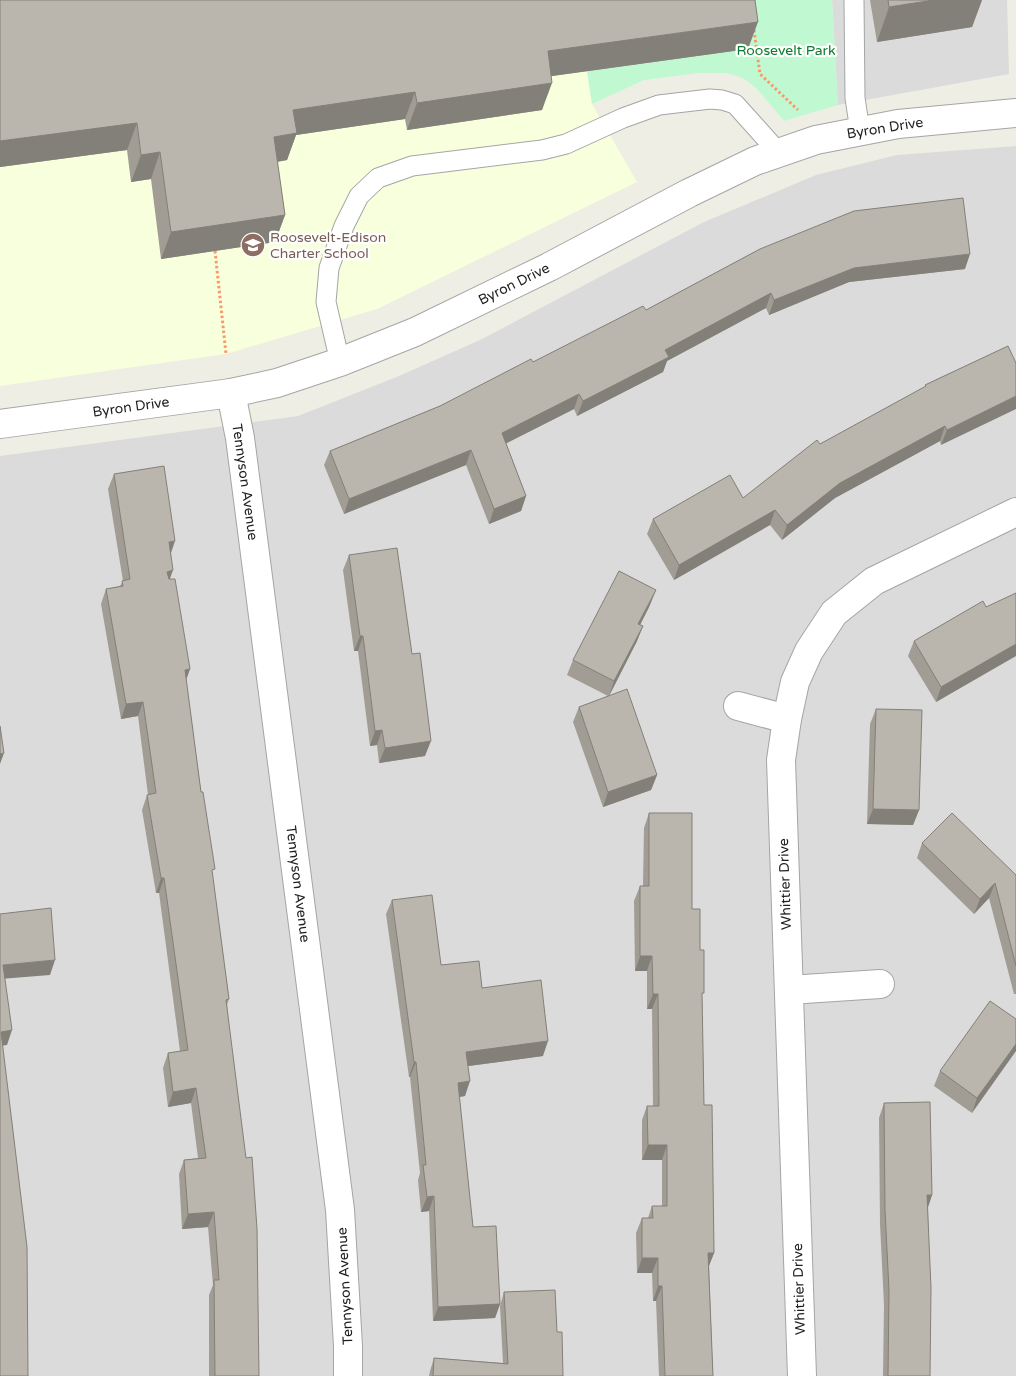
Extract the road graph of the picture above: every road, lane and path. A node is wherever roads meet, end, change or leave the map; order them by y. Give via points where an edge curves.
1 (854, 0) edge
2 (754, 28) edge
3 (798, 110) dead end
4 (1016, 113) edge
5 (860, 132) junction
6 (779, 153) junction
7 (216, 251) edge
8 (226, 354) dead end
9 (340, 362) junction
10 (231, 393) junction
11 (0, 424) edge
12 (1016, 512) edge
13 (738, 706) dead end
14 (787, 719) junction
15 (880, 984) dead end
16 (789, 990) junction
17 (348, 1376) edge
18 (802, 1376) edge

1 - 5 lane via 855,98
2 - 3 path via 760,74
4 - 5 street, Byron Drive via 898,124
5 - 6 street, Byron Drive via 816,140
6 - 9 street, Byron Drive via 689,193 424,328
6 - 9 lane via 735,104 710,99 659,105 566,144 542,150 412,166 378,178 359,196 329,268 326,302
7 - 8 path
9 - 10 street, Byron Drive via 277,383
10 - 11 street, Byron Drive
10 - 17 street, Tennyson Avenue via 240,438 340,1210
12 - 14 street, Whittier Drive via 874,581 834,613 809,650 795,682
13 - 14 street
14 - 16 street, Whittier Drive via 781,760
15 - 16 street
16 - 18 street, Whittier Drive

